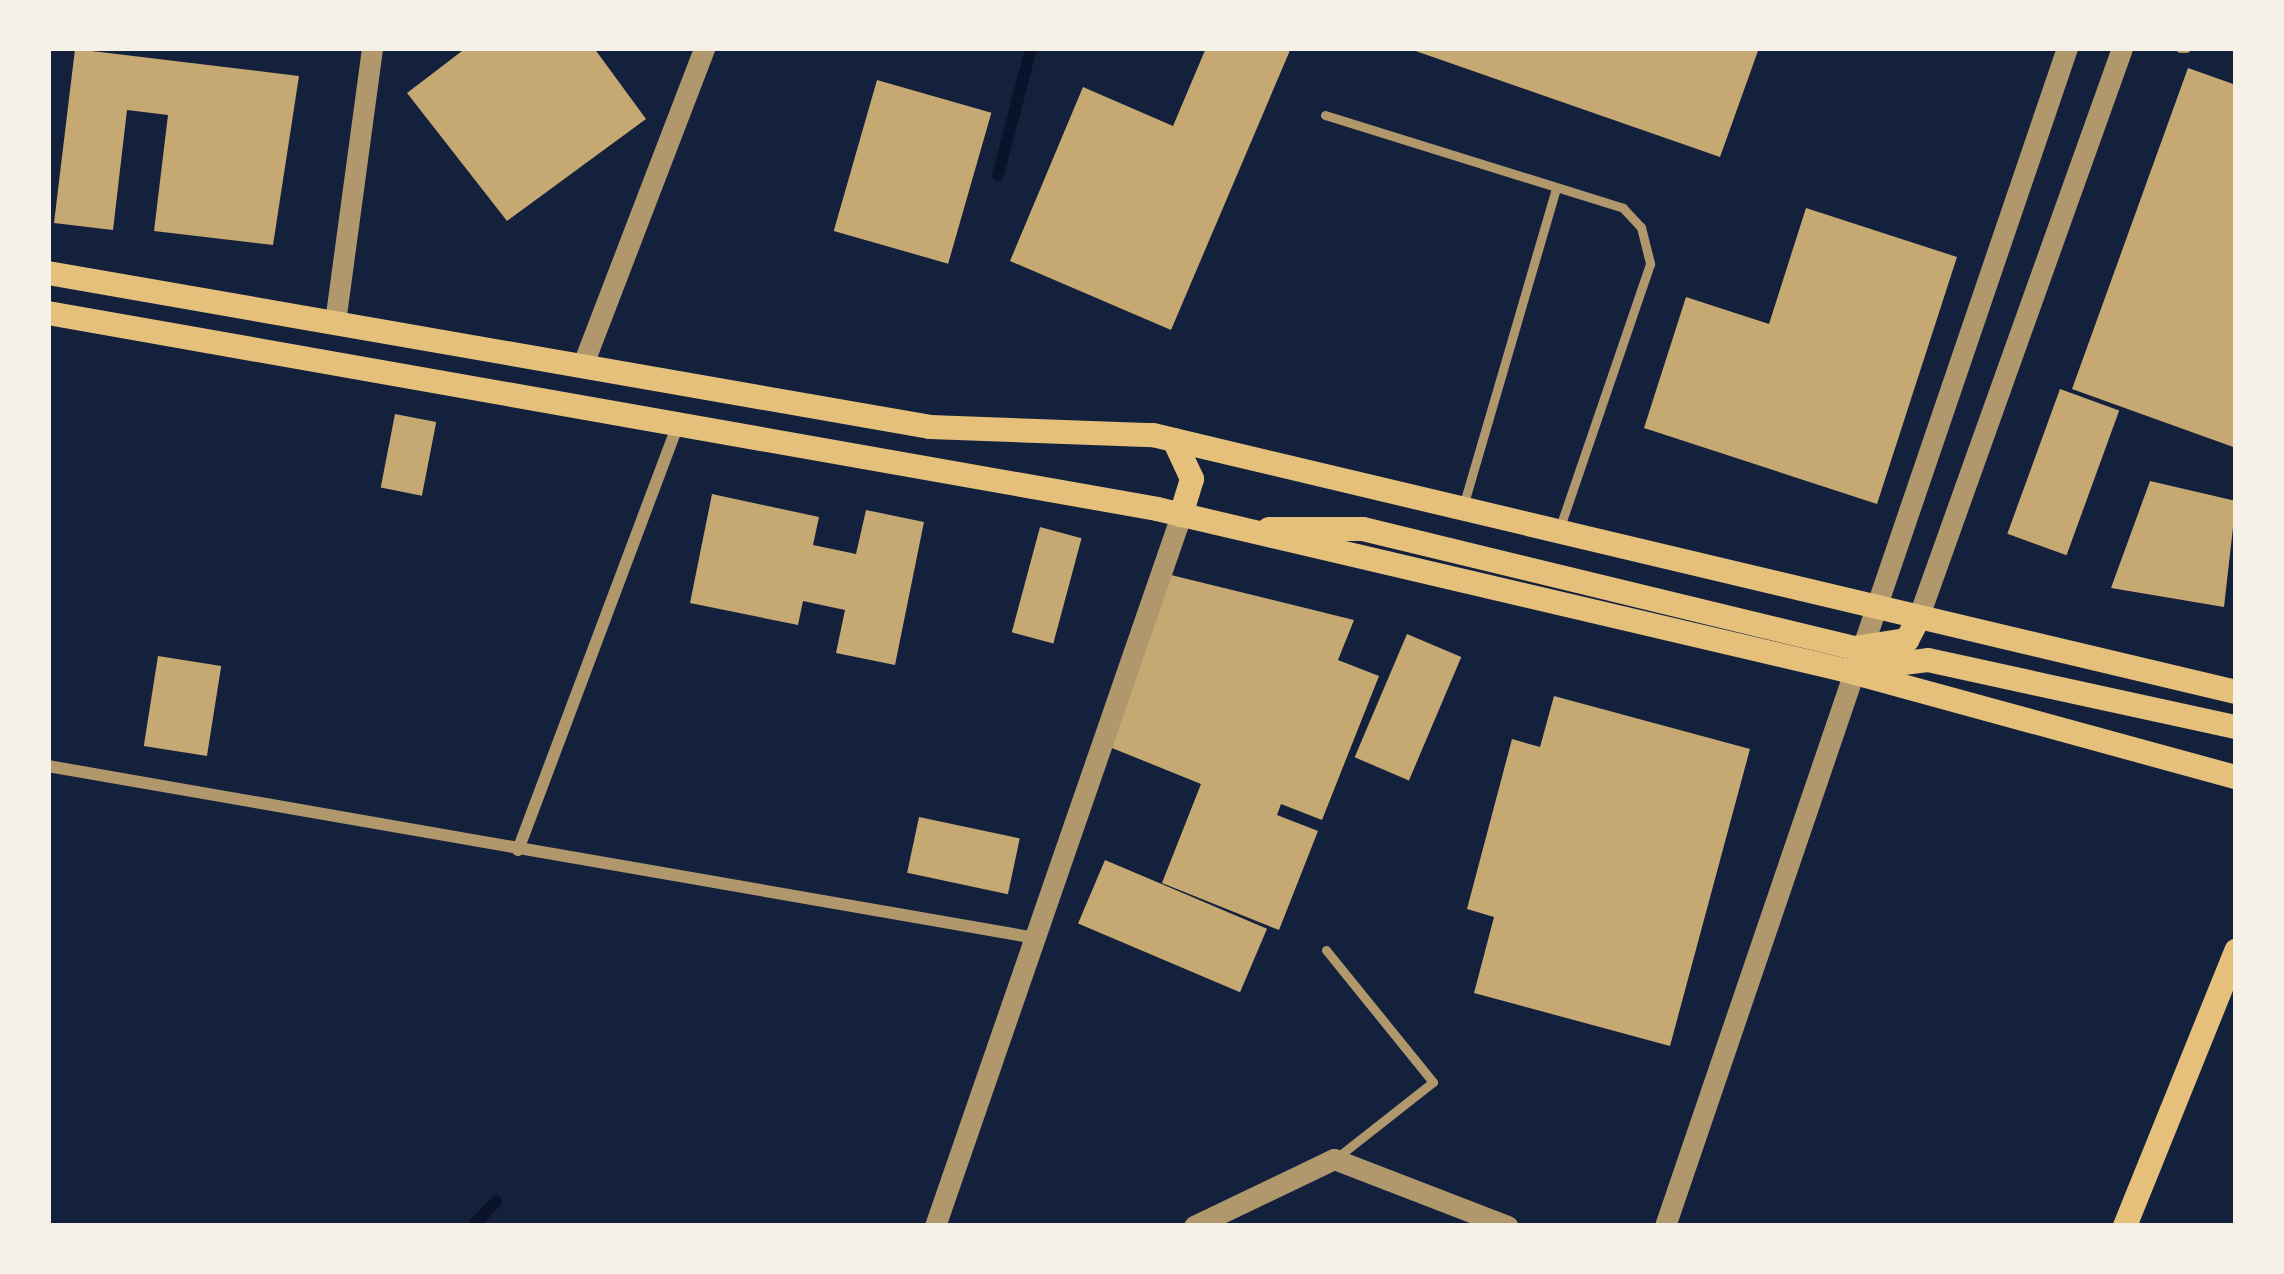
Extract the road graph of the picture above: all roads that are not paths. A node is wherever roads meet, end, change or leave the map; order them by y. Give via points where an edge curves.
1 (372, 48) edge
2 (704, 48) edge
3 (2067, 48) edge
4 (2122, 48) edge
5 (1325, 115) dead end
6 (1555, 192) junction
7 (48, 273) edge
8 (48, 313) edge
9 (335, 322) junction
10 (584, 364) junction
11 (680, 420) junction
12 (1174, 440) junction
13 (1462, 510) junction
14 (1181, 515) junction
15 (1558, 531) junction
16 (1870, 605) junction
17 (1917, 621) junction
18 (1850, 659) junction
19 (2236, 692) edge
20 (2236, 728) edge
21 (48, 766) edge
22 (2236, 777) edge
23 (518, 850) junction
24 (1030, 937) junction
25 (1326, 950) dead end
26 (2236, 951) edge
27 (1334, 1159) junction
28 (1205, 1222) edge
29 (935, 1226) edge
30 (1508, 1226) edge
31 (1665, 1226) edge
32 (2125, 1226) edge

1 - 9 street
2 - 10 street
3 - 16 street
4 - 17 street
5 - 6 lane
6 - 13 lane
6 - 15 lane via 1623,208 1650,264
7 - 9 main road
8 - 11 main road
9 - 10 main road
10 - 12 main road via 971,433 1105,428
11 - 14 main road
11 - 23 street
12 - 13 main road
12 - 14 main road via 1192,479
13 - 15 main road
14 - 18 main road
14 - 24 street
15 - 16 main road
16 - 17 main road
16 - 18 street
17 - 18 main road via 1907,640
17 - 19 main road
18 - 20 main road via 1928,661
18 - 22 main road
18 - 31 street
21 - 23 street
23 - 24 street
24 - 29 street
25 - 27 lane via 1432,1082
26 - 32 main road
27 - 28 street
27 - 30 street

